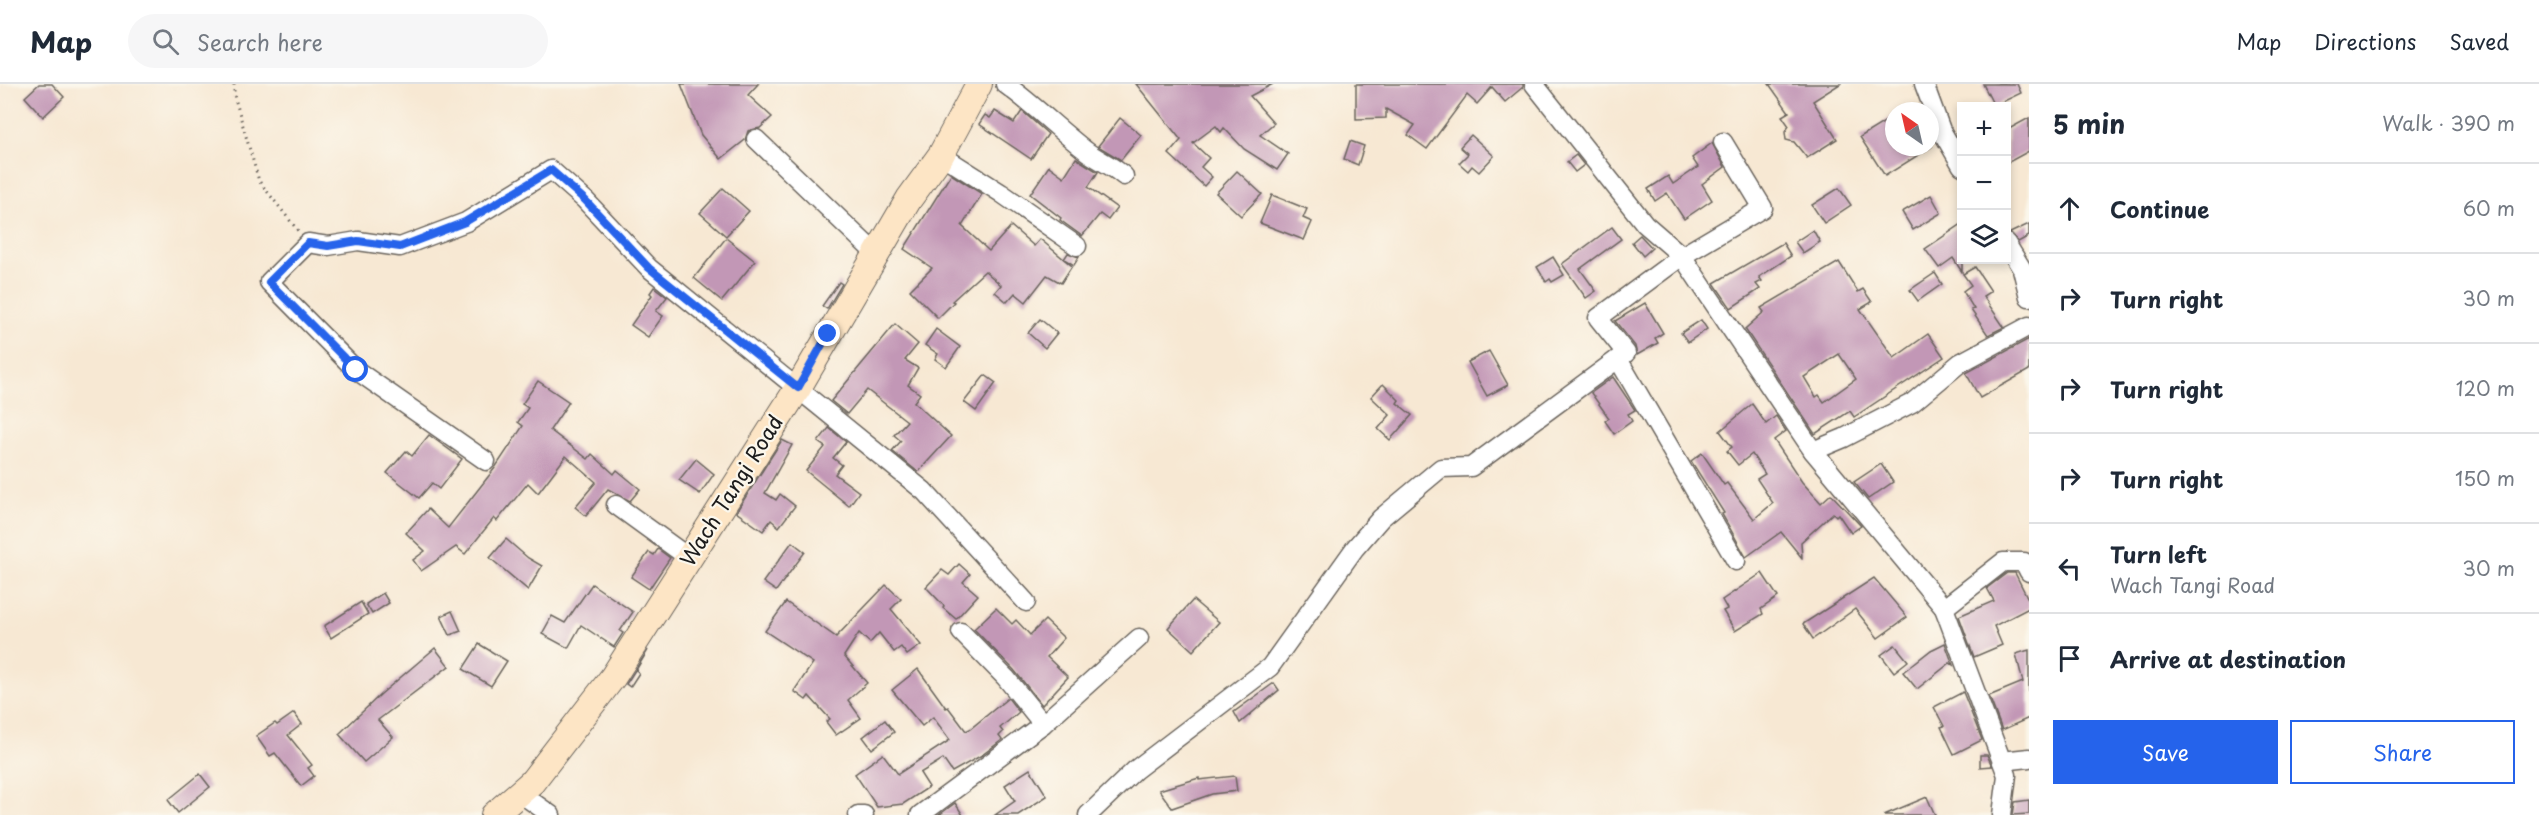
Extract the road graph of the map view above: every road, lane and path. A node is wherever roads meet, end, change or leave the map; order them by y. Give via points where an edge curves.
1 (234, 84) edge
2 (979, 84) edge
3 (1005, 84) edge
4 (1534, 84) edge
5 (1924, 84) edge
6 (756, 140) dead end
7 (1723, 142) dead end
8 (941, 155) junction
9 (1957, 157) edge
10 (1124, 176) dead end
11 (308, 243) junction
12 (1077, 246) dead end
13 (2011, 250) edge
14 (876, 254) junction
15 (1682, 256) junction
16 (2029, 297) edge
17 (2029, 326) edge
18 (1618, 359) junction
19 (798, 388) junction
20 (1814, 451) junction
21 (486, 462) dead end
22 (616, 505) dead end
23 (689, 558) junction
24 (1736, 561) dead end
25 (2029, 572) edge
26 (1026, 602) dead end
27 (1944, 609) junction
28 (961, 632) dead end
29 (1138, 638) dead end
30 (1043, 724) junction
31 (2029, 758) edge
32 (2002, 761) junction
33 (520, 793) junction
34 (494, 815) edge
35 (551, 815) edge
36 (858, 815) edge
37 (864, 815) edge
38 (920, 815) edge
39 (1088, 815) edge
40 (2002, 815) edge

1 - 11 path via 259,181
2 - 8 main road, Wach Tangi Road
3 - 10 street via 1086,151
4 - 15 street via 1644,224
5 - 9 street via 1941,130
6 - 14 street
7 - 15 street via 1763,208
8 - 12 street
8 - 14 main road, Wach Tangi Road
11 - 19 street via 328,246 358,241 400,247 465,222 551,170 649,268
11 - 21 street via 269,282 356,370
13 - 16 street via 2022,269
14 - 19 main road, Wach Tangi Road
15 - 18 street via 1598,318 1626,354
15 - 20 street
17 - 20 street via 1960,363 1912,403
18 - 24 street
18 - 39 street via 1471,467 1441,468 1381,518 1270,667 1135,770
19 - 23 main road, Wach Tangi Road
19 - 26 street via 924,491
20 - 27 street
22 - 23 street
23 - 33 main road, Wach Tangi Road via 613,677
25 - 27 street via 2024,562 2003,562
27 - 32 street
28 - 30 street
29 - 30 street
30 - 38 street
31 - 32 street
32 - 40 street via 2007,775
33 - 34 main road, Wach Tangi Road
33 - 35 street
36 - 37 street

